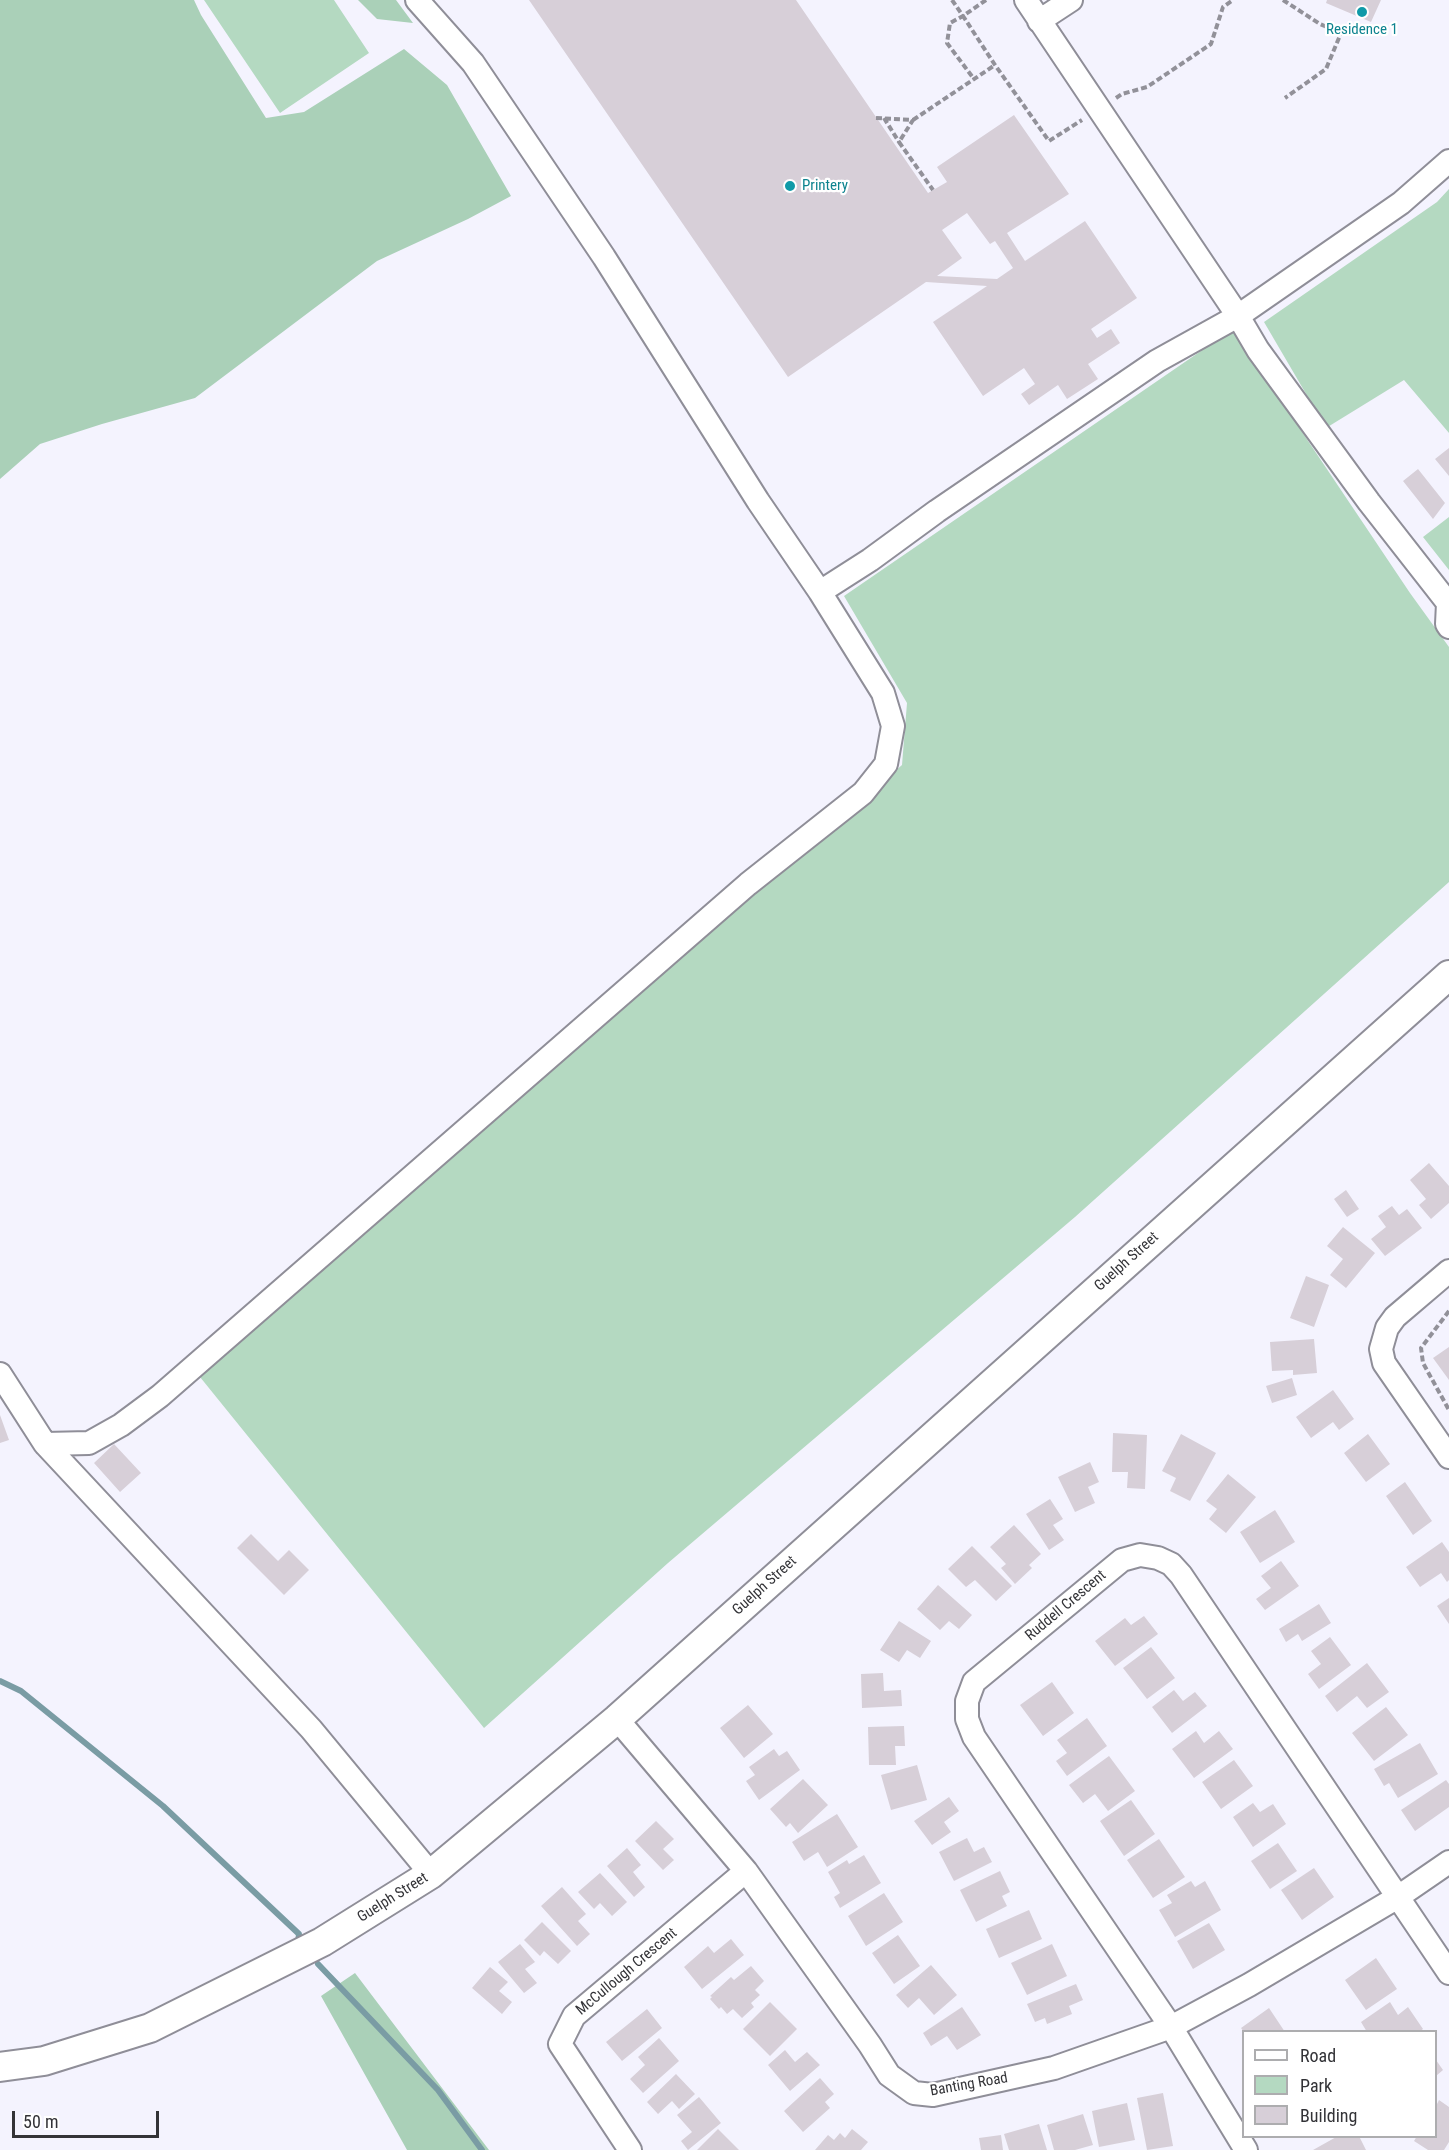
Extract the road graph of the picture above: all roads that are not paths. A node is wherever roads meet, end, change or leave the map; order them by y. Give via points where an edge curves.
1 (417, 0) edge
2 (1026, 0) edge
3 (1071, 0) edge
4 (1040, 21) junction
5 (1449, 160) edge
6 (1238, 316) junction
7 (820, 592) junction
8 (1448, 603) edge
9 (1449, 627) edge
10 (1449, 975) edge
11 (1449, 1271) edge
12 (0, 1374) edge
13 (45, 1444) junction
14 (1449, 1457) edge
15 (617, 1719) junction
16 (1449, 1862) edge
17 (746, 1871) junction
18 (431, 1874) junction
19 (1398, 1897) junction
20 (1449, 1973) edge
21 (1171, 2026) junction
22 (0, 2067) edge
23 (630, 2150) edge
24 (1246, 2150) edge

1 - 7 street via 472,63 578,218
2 - 4 street
3 - 4 street
4 - 6 street
5 - 6 street via 1401,203
6 - 7 street via 1157,361
6 - 8 street via 1258,350 1369,502
7 - 13 street via 883,693 893,726 886,764 863,793 748,884 160,1396 89,1443
8 - 9 street
10 - 15 main road, Guelph Street
11 - 14 street via 1395,1317 1381,1349 1384,1363
12 - 13 street
13 - 18 street via 311,1729
15 - 17 street, Banting Road
15 - 18 main road, Guelph Street
16 - 19 street, Banting Road
17 - 21 street, Banting Road via 889,2075 914,2093 933,2095 1054,2068
17 - 23 street, McCullough Crescent via 574,2016 560,2044
18 - 22 main road, Guelph Street via 322,1942 150,2028 44,2061
19 - 20 street, Ruddell Crescent
19 - 21 street, Banting Road
19 - 21 street, Ruddell Crescent via 1181,1575 1158,1558 1140,1555 1122,1560 974,1682 967,1701 967,1719 974,1737
21 - 24 street

